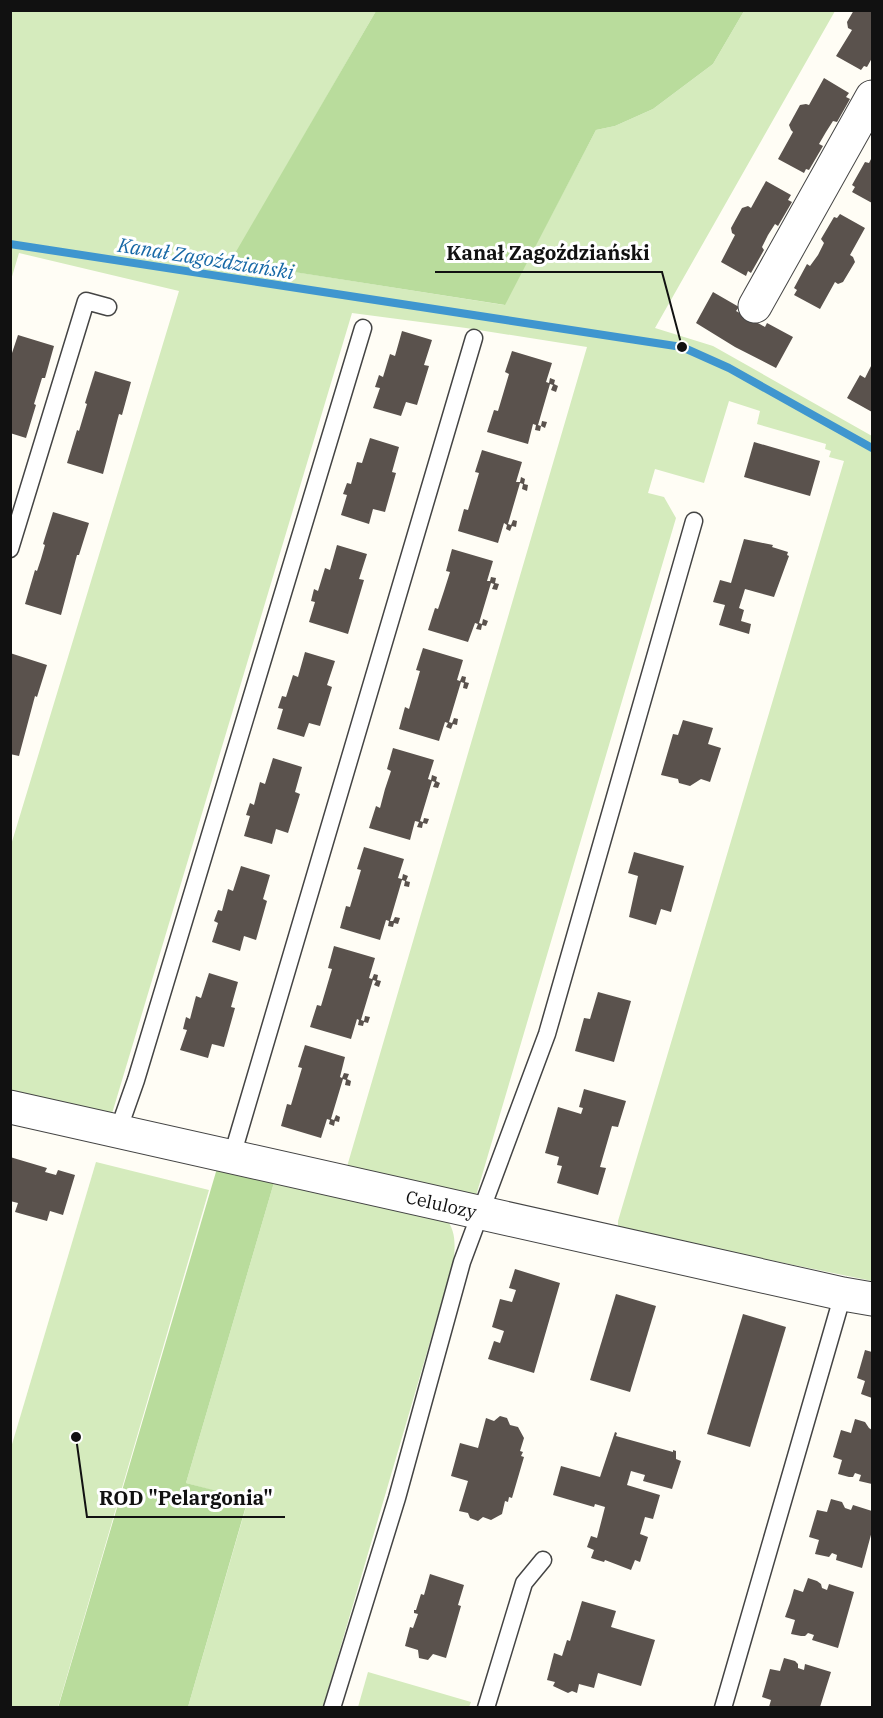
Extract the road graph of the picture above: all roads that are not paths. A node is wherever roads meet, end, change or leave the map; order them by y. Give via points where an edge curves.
1 (873, 98) edge
2 (755, 306) dead end
3 (108, 307) dead end
4 (363, 328) dead end
5 (474, 338) dead end
6 (694, 521) dead end
7 (10, 549) edge
8 (10, 1107) edge
9 (118, 1131) junction
10 (232, 1156) junction
11 (482, 1211) junction
12 (858, 1297) edge
13 (543, 1560) dead end
14 (332, 1707) edge
15 (486, 1707) edge
16 (723, 1707) edge

1 - 2 street
3 - 7 lane via 86,301
4 - 9 lane
5 - 10 lane
6 - 11 lane via 547,1034
8 - 9 street, Celulozy
9 - 10 street, Celulozy
10 - 11 street, Celulozy
11 - 12 street, Celulozy
11 - 14 lane via 462,1262 397,1498
12 - 16 lane
13 - 15 lane via 521,1590

